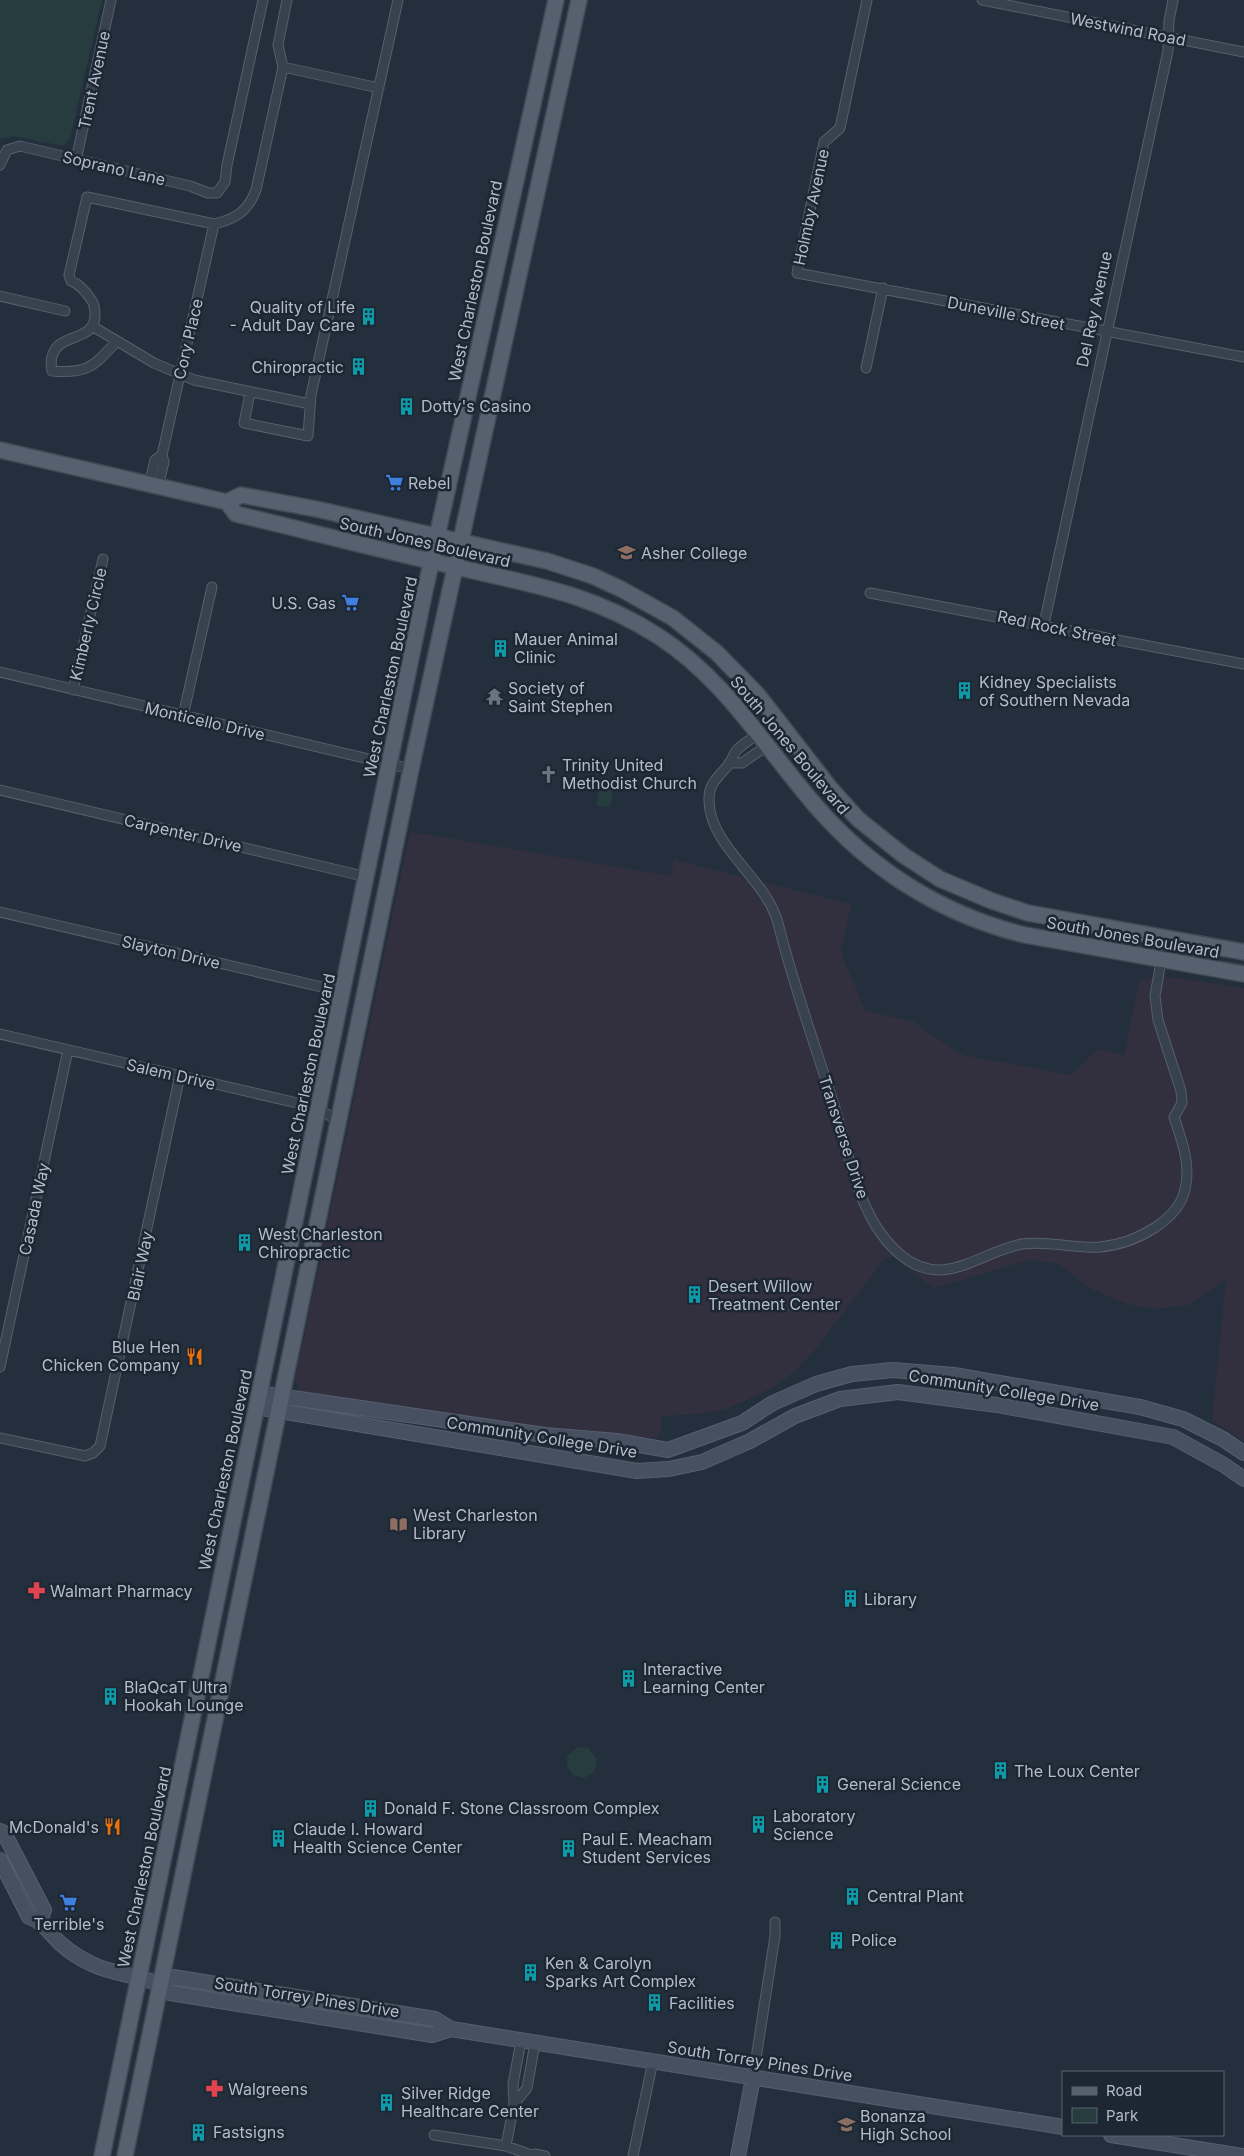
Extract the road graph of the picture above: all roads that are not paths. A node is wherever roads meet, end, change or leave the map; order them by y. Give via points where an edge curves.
1 (111, 0) edge
2 (263, 0) edge
3 (287, 0) edge
4 (398, 0) edge
5 (556, 0) edge
6 (579, 0) edge
7 (867, 0) edge
8 (982, 0) edge
9 (1173, 0) edge
10 (1168, 37) junction
11 (1244, 52) edge
12 (283, 67) junction
13 (379, 88) junction
14 (76, 160) junction
15 (0, 165) edge
16 (511, 199) junction
17 (533, 204) junction
18 (214, 224) junction
19 (797, 273) joint
20 (883, 288) junction
21 (0, 296) edge
22 (65, 311) dead end
23 (92, 326) junction
24 (1107, 332) junction
25 (116, 342) junction
26 (1244, 357) edge
27 (866, 368) dead end
28 (181, 374) junction
29 (250, 393) junction
30 (310, 404) junction
31 (0, 450) edge
32 (154, 486) junction
33 (227, 502) junction
34 (437, 536) junction
35 (462, 542) junction
36 (103, 558) dead end
37 (432, 561) junction
38 (456, 567) junction
39 (212, 587) dead end
40 (870, 593) dead end
41 (1044, 624) junction
42 (1244, 664) edge
43 (0, 672) edge
44 (73, 690) junction
45 (183, 716) junction
46 (748, 718) junction
47 (781, 725) junction
48 (764, 739) junction
49 (795, 743) junction
50 (729, 763) junction
51 (390, 764) junction
52 (411, 769) junction
53 (0, 790) edge
54 (374, 843) junction
55 (367, 876) junction
56 (978, 896) junction
57 (385, 902) junction
58 (0, 912) edge
59 (968, 917) junction
60 (1165, 938) junction
61 (1244, 952) edge
62 (1161, 960) junction
63 (1244, 974) edge
64 (343, 992) junction
65 (0, 1034) edge
66 (68, 1050) junction
67 (180, 1075) junction
68 (318, 1109) junction
69 (339, 1121) junction
70 (0, 1367) edge
71 (852, 1374) junction
72 (854, 1396) junction
73 (258, 1400) junction
74 (1106, 1401) junction
75 (280, 1404) junction
76 (1101, 1422) junction
77 (0, 1438) edge
78 (580, 1438) junction
79 (1241, 1451) edge
80 (576, 1460) junction
81 (1224, 1464) junction
82 (1244, 1479) edge
83 (0, 1831) edge
84 (0, 1858) edge
85 (34, 1891) junction
86 (40, 1920) junction
87 (775, 1922) dead end
88 (138, 1979) junction
89 (160, 1983) junction
90 (353, 2006) junction
91 (284, 2010) junction
92 (408, 2014) junction
93 (451, 2029) junction
94 (405, 2030) junction
95 (528, 2042) junction
96 (652, 2061) junction
97 (753, 2078) junction
98 (514, 2104) junction
99 (1062, 2127) edge
100 (434, 2135) dead end
101 (1117, 2136) edge
102 (506, 2146) junction
103 (534, 2155) edge
104 (102, 2156) edge
105 (125, 2156) edge
106 (545, 2156) edge
107 (633, 2156) edge
108 (738, 2156) edge
109 (1242, 2156) edge

1 - 14 street, Trent Avenue
2 - 14 street, Soprano Lane via 226,178 220,190 208,193
3 - 12 street via 278,45
4 - 13 street
5 - 16 main road, West Charleston Boulevard
6 - 17 main road
7 - 19 street, Holmby Avenue via 840,128 824,142
8 - 10 street, Westwind Road
9 - 10 street, Del Rey Avenue
10 - 11 street, Westwind Road
10 - 24 street, Del Rey Avenue via 1168,51
12 - 13 street
12 - 18 street via 251,202 230,220
13 - 30 street
14 - 15 street, Soprano Lane via 20,146 7,150
16 - 17 main road
16 - 34 main road, West Charleston Boulevard
17 - 35 main road
18 - 23 street via 87,197 69,275 70,281 87,292 94,306
18 - 28 street, Cory Place
19 - 20 street, Duneville Street
20 - 24 street, Duneville Street
20 - 27 street
21 - 22 street
23 - 25 street
23 - 25 street via 76,339 60,344 50,361 52,371 74,373 93,367
24 - 26 street, Duneville Street
24 - 41 street, Del Rey Avenue
25 - 28 street
28 - 29 street
28 - 32 street, Cory Place via 162,455 155,460
29 - 30 street
29 - 30 street via 244,422 308,436
31 - 32 main road, South Jones Boulevard
32 - 33 main road, South Jones Boulevard
33 - 34 main road, South Jones Boulevard via 241,495
33 - 37 main road, South Jones Boulevard via 236,514
34 - 35 main road, South Jones Boulevard
34 - 37 main road, West Charleston Boulevard
35 - 38 main road
35 - 47 main road, South Jones Boulevard via 575,569 647,603 673,618 717,653 758,695
36 - 44 street, Kimberly Circle
37 - 38 main road, South Jones Boulevard
37 - 51 main road, West Charleston Boulevard
38 - 46 main road, South Jones Boulevard via 547,586 620,614 659,636 682,654 722,688
38 - 52 main road
39 - 45 street
40 - 41 street, Red Rock Street
41 - 42 street, Red Rock Street
43 - 44 street, Monticello Drive
44 - 45 street, Monticello Drive
45 - 51 street, Monticello Drive
46 - 47 main road
46 - 48 main road, South Jones Boulevard
47 - 49 main road, South Jones Boulevard
48 - 49 main road via 769,733 779,741
48 - 50 street, Transverse Drive via 734,752
48 - 50 street via 742,763
48 - 59 main road, South Jones Boulevard via 815,805 871,860 919,892
49 - 56 main road, South Jones Boulevard via 842,802 870,830 923,868
50 - 62 street, Transverse Drive via 716,776 711,787 713,822 768,898 861,1194 885,1241 916,1265 945,1270 964,1267 1023,1244 1100,1246 1136,1236 1171,1214 1185,1192 1187,1168 1174,1118 1182,1104 1181,1091 1158,1020 1156,986
51 - 52 street, Monticello Drive
51 - 54 main road, West Charleston Boulevard
52 - 57 main road
53 - 55 street, Carpenter Drive
54 - 55 main road, West Charleston Boulevard
54 - 57 main road via 376,884
55 - 64 main road, West Charleston Boulevard
56 - 59 main road
56 - 60 main road, South Jones Boulevard via 1028,913
57 - 69 main road
58 - 64 street, Slayton Drive
59 - 62 main road, South Jones Boulevard via 1024,935
60 - 61 main road, South Jones Boulevard
60 - 62 street, Transverse Drive
62 - 63 main road, South Jones Boulevard
64 - 68 main road, West Charleston Boulevard
65 - 66 street, Salem Drive
66 - 67 street, Salem Drive
66 - 70 street, Casada Way
67 - 68 street, Salem Drive
67 - 77 street, Blair Way via 101,1442 93,1453 81,1456
68 - 69 street, Salem Drive
68 - 73 main road, West Charleston Boulevard
69 - 75 main road
71 - 72 street
71 - 74 street, Community College Drive via 894,1370 954,1374
71 - 78 street, Community College Drive via 816,1384 773,1403 742,1423 668,1450
72 - 76 street, Community College Drive via 908,1393
72 - 80 street, Community College Drive via 795,1416 750,1442 702,1462 637,1471
73 - 75 street, Community College Drive
73 - 88 main road, West Charleston Boulevard
74 - 76 street
74 - 79 street, Community College Drive via 1140,1406 1183,1419
75 - 78 street, Community College Drive
75 - 80 street, Community College Drive
75 - 89 main road
76 - 81 street, Community College Drive via 1173,1436
78 - 80 street
79 - 81 street
81 - 82 street, Community College Drive
83 - 85 street
84 - 85 street via 22,1887
84 - 86 street, South Torrey Pines Drive via 29,1917
85 - 86 street via 44,1910
86 - 88 street, South Torrey Pines Drive via 62,1945 84,1960 106,1971
87 - 97 street
88 - 89 street, South Torrey Pines Drive
88 - 104 main road, West Charleston Boulevard
89 - 90 street, South Torrey Pines Drive via 173,1977
89 - 91 street, South Torrey Pines Drive via 170,1993
89 - 105 main road
90 - 91 street via 330,2010 294,2005
90 - 92 street, South Torrey Pines Drive
91 - 94 street, South Torrey Pines Drive
92 - 93 street, South Torrey Pines Drive via 435,2019
92 - 94 street
93 - 94 street, South Torrey Pines Drive via 432,2035
93 - 95 street, South Torrey Pines Drive
95 - 96 street, South Torrey Pines Drive
95 - 98 street via 513,2084
95 - 98 street via 527,2088
96 - 97 street, South Torrey Pines Drive
96 - 107 street
97 - 99 street, South Torrey Pines Drive
97 - 108 street
98 - 102 street
100 - 102 street
101 - 109 street
102 - 103 street
103 - 106 street

